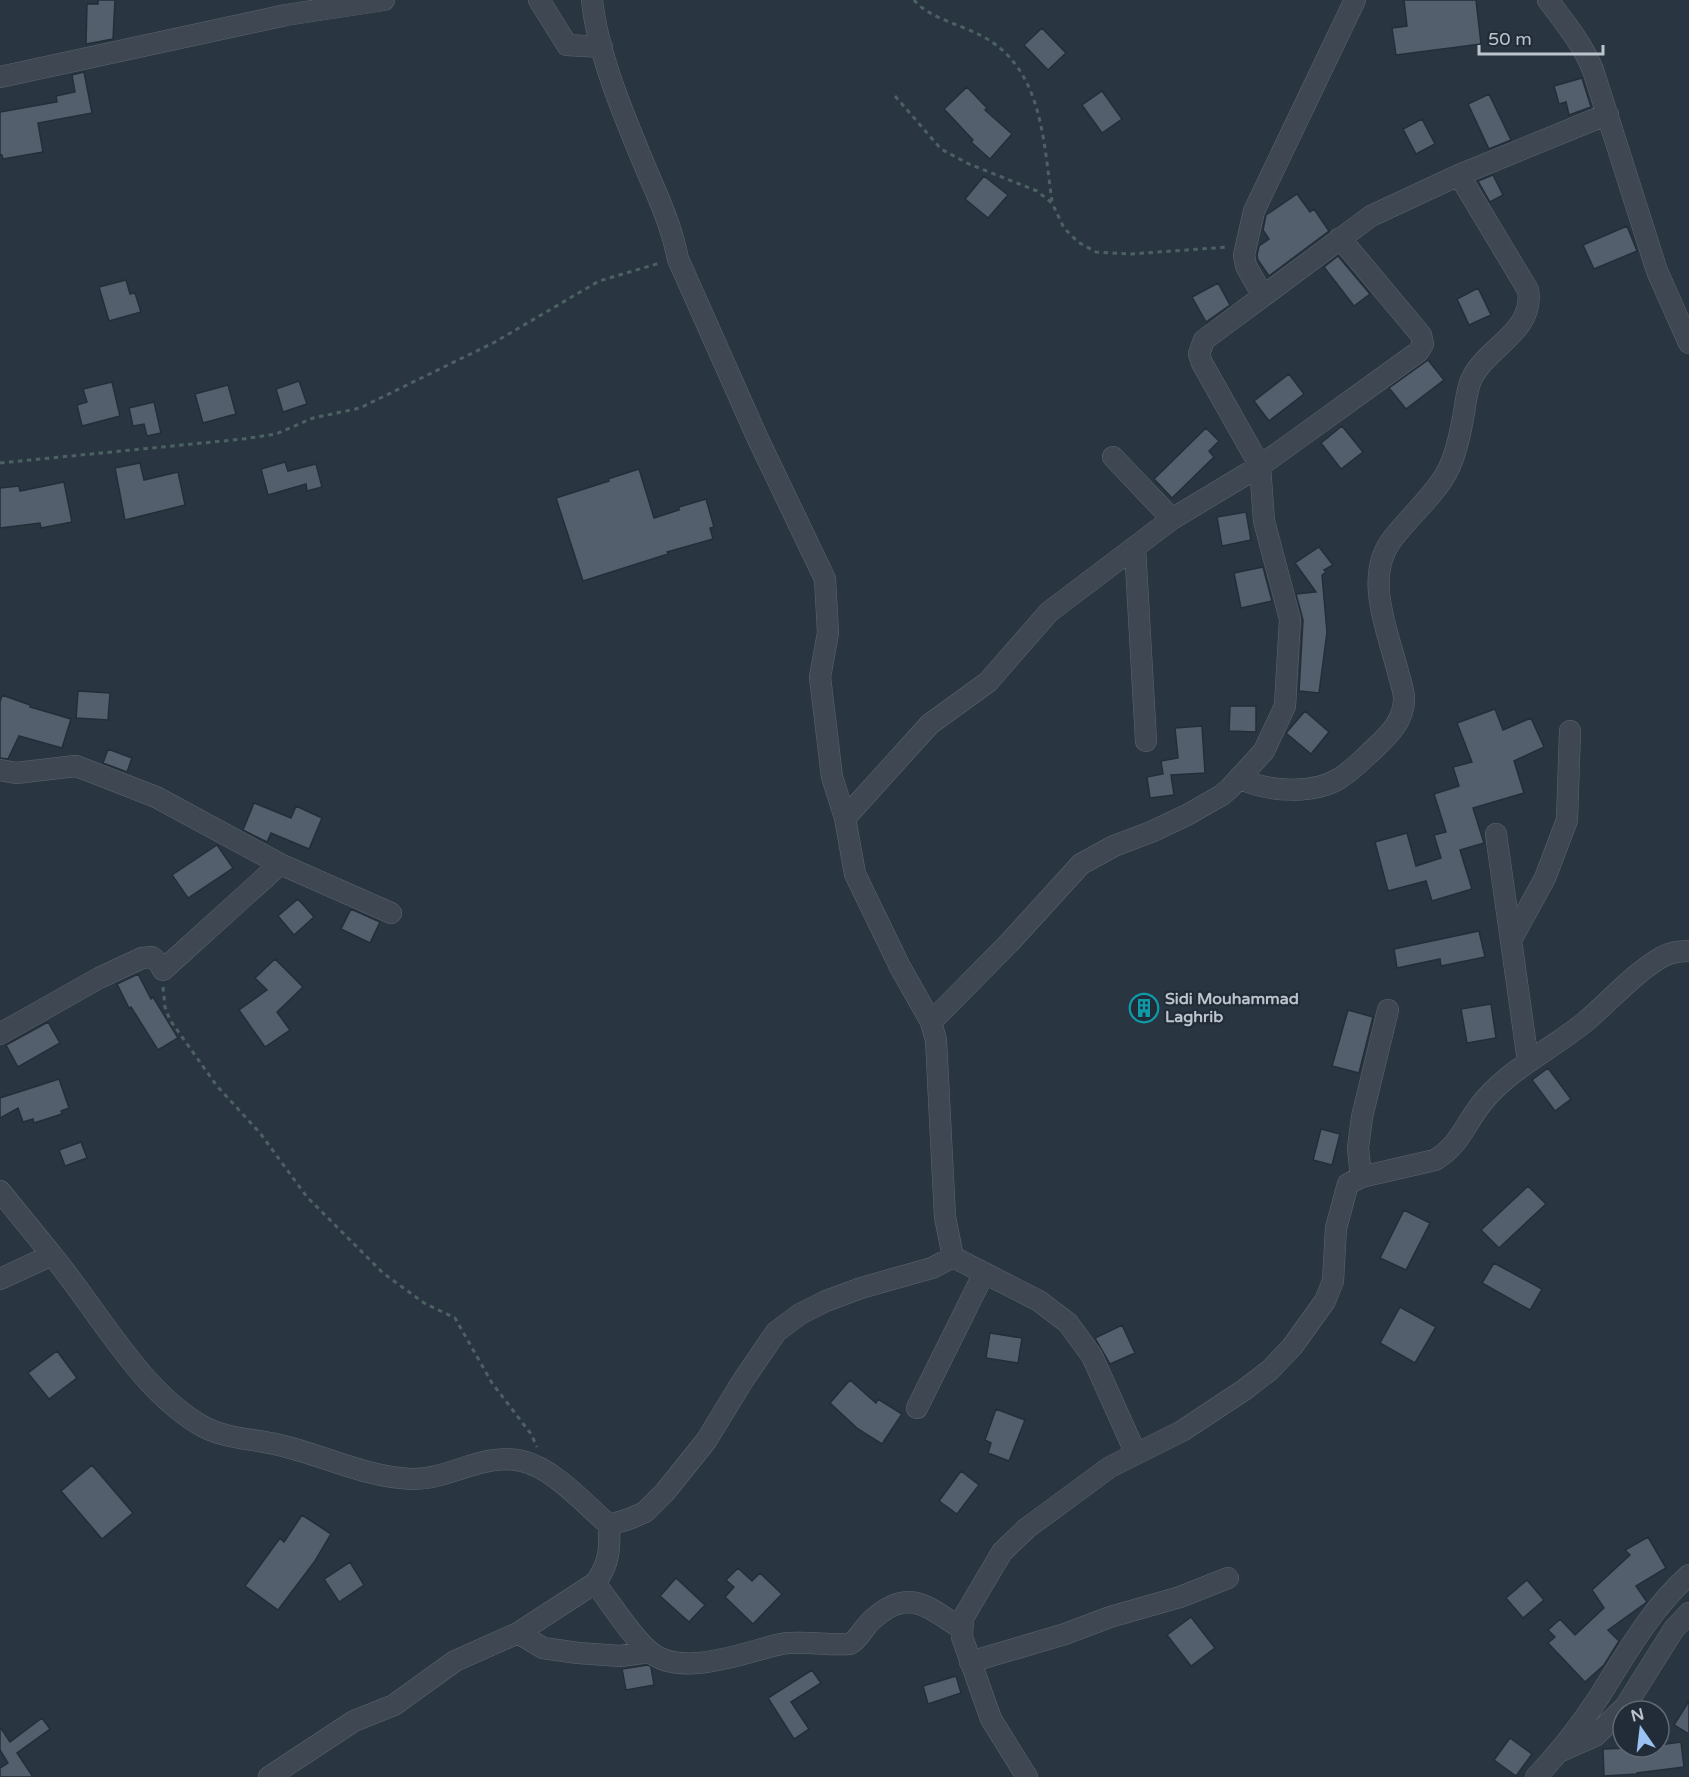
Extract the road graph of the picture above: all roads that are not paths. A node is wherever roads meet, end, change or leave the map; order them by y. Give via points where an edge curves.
1 (384, 0) edge
2 (532, 0) edge
3 (592, 0) edge
4 (1355, 0) edge
5 (1548, 0) edge
6 (602, 47) junction
7 (0, 76) edge
8 (1608, 114) junction
9 (1459, 175) junction
10 (1340, 238) junction
11 (1263, 296) junction
12 (1689, 343) edge
13 (1113, 457) dead end
14 (1260, 466) junction
15 (1172, 519) junction
16 (1135, 547) junction
17 (1570, 731) dead end
18 (1146, 741) dead end
19 (0, 770) edge
20 (1239, 778) junction
21 (845, 819) junction
22 (1496, 834) dead end
23 (280, 864) junction
24 (391, 913) dead end
25 (1511, 940) junction
26 (1689, 951) edge
27 (1388, 1010) dead end
28 (931, 1022) junction
29 (0, 1034) edge
30 (1528, 1060) junction
31 (1361, 1177) junction
32 (0, 1191) edge
33 (51, 1255) junction
34 (953, 1257) junction
35 (984, 1273) junction
36 (0, 1279) edge
37 (917, 1408) dead end
38 (1136, 1454) junction
39 (609, 1525) junction
40 (1689, 1575) edge
41 (1228, 1578) dead end
42 (596, 1583) junction
43 (1689, 1613) edge
44 (962, 1629) junction
45 (518, 1633) junction
46 (650, 1652) junction
47 (970, 1662) junction
48 (1561, 1752) junction
49 (1540, 1775) edge
50 (269, 1777) edge
51 (1027, 1777) edge

1 - 7 street via 286,15
2 - 6 street via 567,45
3 - 6 street
4 - 11 street via 1254,211 1244,255
5 - 8 street via 1585,50
6 - 21 street via 626,119 673,232 678,259 825,579 828,633 820,677 832,777
8 - 9 street
8 - 12 street via 1657,272
9 - 10 street via 1371,216
9 - 20 street via 1528,290 1529,309 1520,324 1478,367 1467,392 1448,472 1391,541 1378,566 1378,591 1404,698 1400,718 1391,734 1353,768 1313,789 1278,789
10 - 11 street
10 - 14 street via 1421,335 1423,344 1418,352
11 - 14 street via 1204,340 1199,354
13 - 15 street
14 - 15 street
14 - 20 street via 1264,521 1290,619 1286,706 1264,751
15 - 16 street
16 - 18 street
16 - 21 street via 1049,612 988,682 930,724
17 - 25 street via 1567,820 1545,878
19 - 23 street via 16,773 76,766 156,797
20 - 28 street via 1222,795 1187,815 1081,864
21 - 28 street via 855,874
22 - 25 street
23 - 24 street
23 - 29 street via 163,970 152,957 141,958
25 - 30 street
26 - 30 street via 1672,953 1650,964 1583,1023
27 - 31 street via 1362,1117 1358,1148
28 - 34 street via 938,1064 945,1217
30 - 31 street via 1488,1096 1458,1142 1445,1154 1435,1160
31 - 38 street via 1346,1188 1336,1228 1333,1281 1325,1301 1292,1347 1244,1390 1182,1431
32 - 33 street
33 - 36 street
33 - 39 street via 129,1358 181,1412 204,1427 280,1445 369,1473 411,1479 500,1459 524,1461 560,1482
34 - 35 street
34 - 39 street via 932,1268 826,1301 776,1332 706,1442 665,1492 645,1512
35 - 37 street
35 - 38 street via 1054,1310 1080,1337
38 - 44 street via 1110,1467 1027,1528 1002,1552 963,1618
39 - 42 street via 609,1555
40 - 48 street via 1646,1624
41 - 47 street via 1180,1597
42 - 45 street
42 - 46 street
43 - 48 street via 1674,1629 1625,1707 1595,1736
44 - 46 street via 912,1601 881,1611 850,1644 784,1644 696,1664 664,1660
44 - 47 street
45 - 46 street via 543,1648 567,1652 620,1656
45 - 50 street via 461,1658 409,1696 354,1721
47 - 51 street via 991,1719
48 - 49 street

